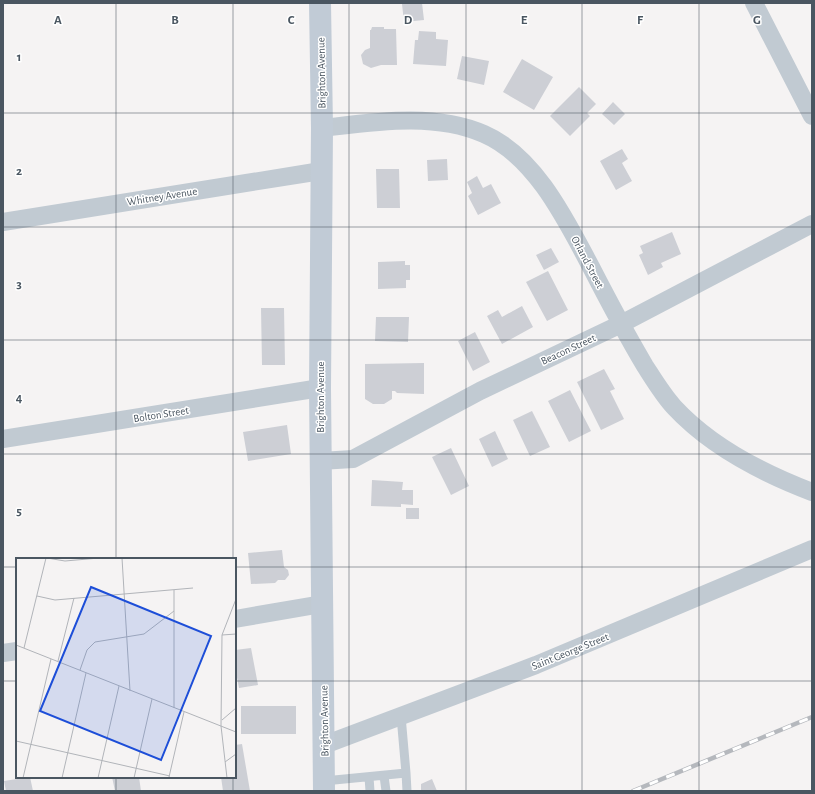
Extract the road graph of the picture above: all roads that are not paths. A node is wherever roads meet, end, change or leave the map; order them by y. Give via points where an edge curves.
1 (320, 3) edge
2 (754, 3) edge
3 (812, 116) edge
4 (322, 128) junction
5 (322, 171) junction
6 (3, 222) edge
7 (812, 224) edge
8 (621, 324) junction
9 (320, 388) junction
10 (3, 439) edge
11 (320, 462) junction
12 (812, 492) edge
13 (812, 549) edge
14 (322, 604) junction
15 (236, 619) edge
16 (16, 651) edge
17 (3, 653) edge
18 (401, 716) junction
19 (324, 746) junction
20 (406, 773) junction
21 (384, 776) junction
22 (369, 777) junction
23 (324, 786) edge
24 (370, 791) edge
25 (386, 791) edge
26 (407, 791) edge

1 - 4 main road, Brighton Avenue
2 - 3 street
4 - 5 main road, Brighton Avenue
4 - 8 street, Orland Street via 409,121 448,124 484,134 512,152 535,175 553,201
5 - 6 street, Whitney Avenue
5 - 9 main road, Brighton Avenue
7 - 8 street, Beacon Street
8 - 11 street, Beacon Street via 480,391 352,459
8 - 12 street, Orland Street via 654,381 673,406 698,429 754,467
9 - 10 street, Bolton Street
9 - 11 main road, Brighton Avenue
11 - 14 main road, Brighton Avenue
13 - 18 street, Saint George Street via 578,648
14 - 15 street
14 - 19 main road, Brighton Avenue
16 - 17 street
18 - 19 street, Saint George Street
18 - 20 lane
19 - 23 main road, Brighton Avenue
20 - 21 lane
20 - 26 lane
21 - 22 lane
21 - 25 lane
22 - 23 lane
22 - 24 lane

